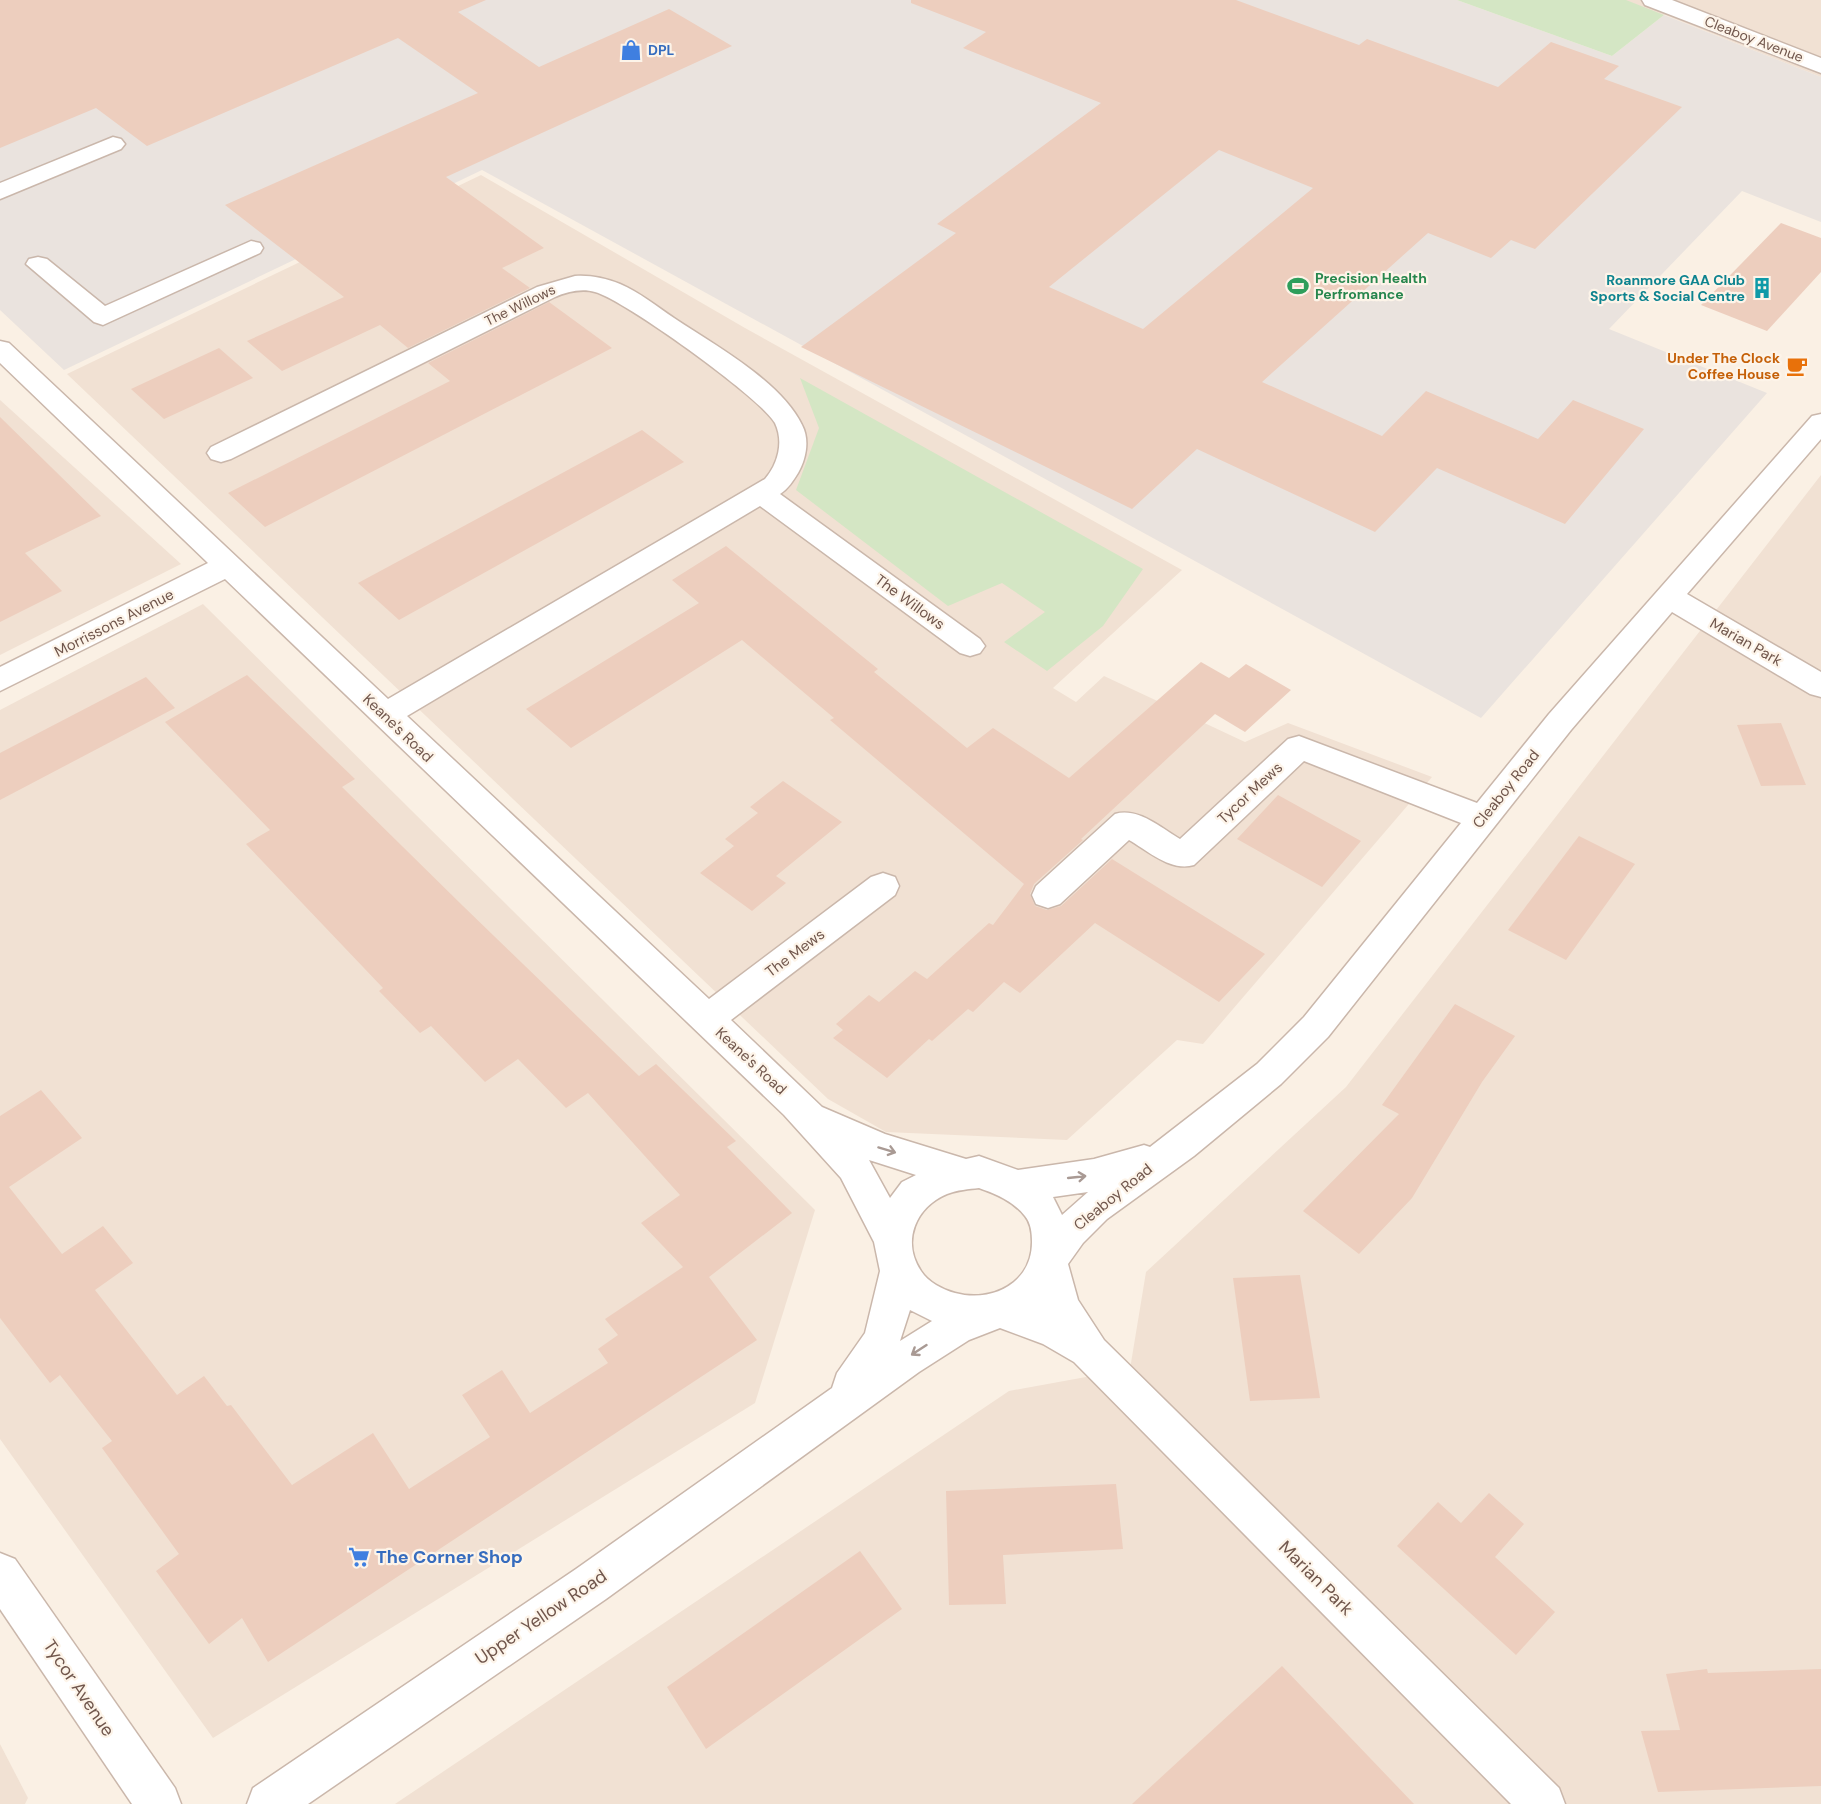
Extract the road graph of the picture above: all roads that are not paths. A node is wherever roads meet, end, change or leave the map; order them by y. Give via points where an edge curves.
1 (1653, 0) edge
2 (1821, 66) edge
3 (114, 144) dead end
4 (5, 184) edge
5 (251, 248) dead end
6 (38, 264) dead end
7 (0, 350) edge
8 (1821, 422) edge
9 (221, 453) dead end
10 (762, 494) junction
11 (228, 565) junction
12 (1671, 598) junction
13 (970, 646) dead end
14 (0, 680) edge
15 (1821, 686) edge
16 (384, 715) junction
17 (1482, 818) junction
18 (883, 886) dead end
19 (1048, 895) dead end
20 (707, 1019) junction
21 (797, 1104) junction
22 (1181, 1145) junction
23 (962, 1173) junction
24 (1019, 1186) junction
25 (895, 1256) junction
26 (1050, 1260) junction
27 (994, 1311) junction
28 (1090, 1353) junction
29 (809, 1427) junction
30 (0, 1573) edge
31 (159, 1804) edge
32 (269, 1804) edge
33 (1543, 1804) edge

1 - 2 street, Cleaboy Avenue
3 - 4 street
5 - 6 street via 103,317
7 - 11 street, Keane's Road
8 - 12 street, Cleaboy Road
9 - 10 street, The Willows via 546,292 587,282 605,285 622,295 778,406 790,426 789,464
10 - 13 street, The Willows
10 - 16 street, The Willows
11 - 14 street, Morrissons Avenue
11 - 16 street, Keane's Road
12 - 15 street, Marian Park
12 - 17 street, Cleaboy Road via 1560,722
16 - 20 street, Keane's Road
17 - 19 street, Tycor Mews via 1299,747 1183,856 1126,824
17 - 22 street, Cleaboy Road via 1316,1027 1269,1074
18 - 20 street, The Mews
20 - 21 street, Keane's Road
21 -> 23 street, Keane's Road via 825,1123 876,1147
21 - 25 street, Keane's Road via 854,1167 869,1192
24 -> 22 street, Cleaboy Road via 1120,1169
22 - 26 street, Cleaboy Road via 1094,1208 1070,1231
23 - 24 street via 1000,1176
23 - 25 street via 944,1176 912,1194 894,1224
24 - 26 street via 1046,1216 1052,1236
25 - 27 street via 910,1287 926,1300 967,1313
25 - 29 street, Upper Yellow Road via 891,1316 874,1358
26 - 27 street via 1025,1297
26 - 28 street, Marian Park via 1052,1284 1066,1316
27 - 28 street, Marian Park via 1056,1330
27 -> 29 street, Upper Yellow Road via 928,1344
28 - 33 street, Marian Park
29 - 32 street, Upper Yellow Road via 600,1577
30 - 31 street, Tycor Avenue

